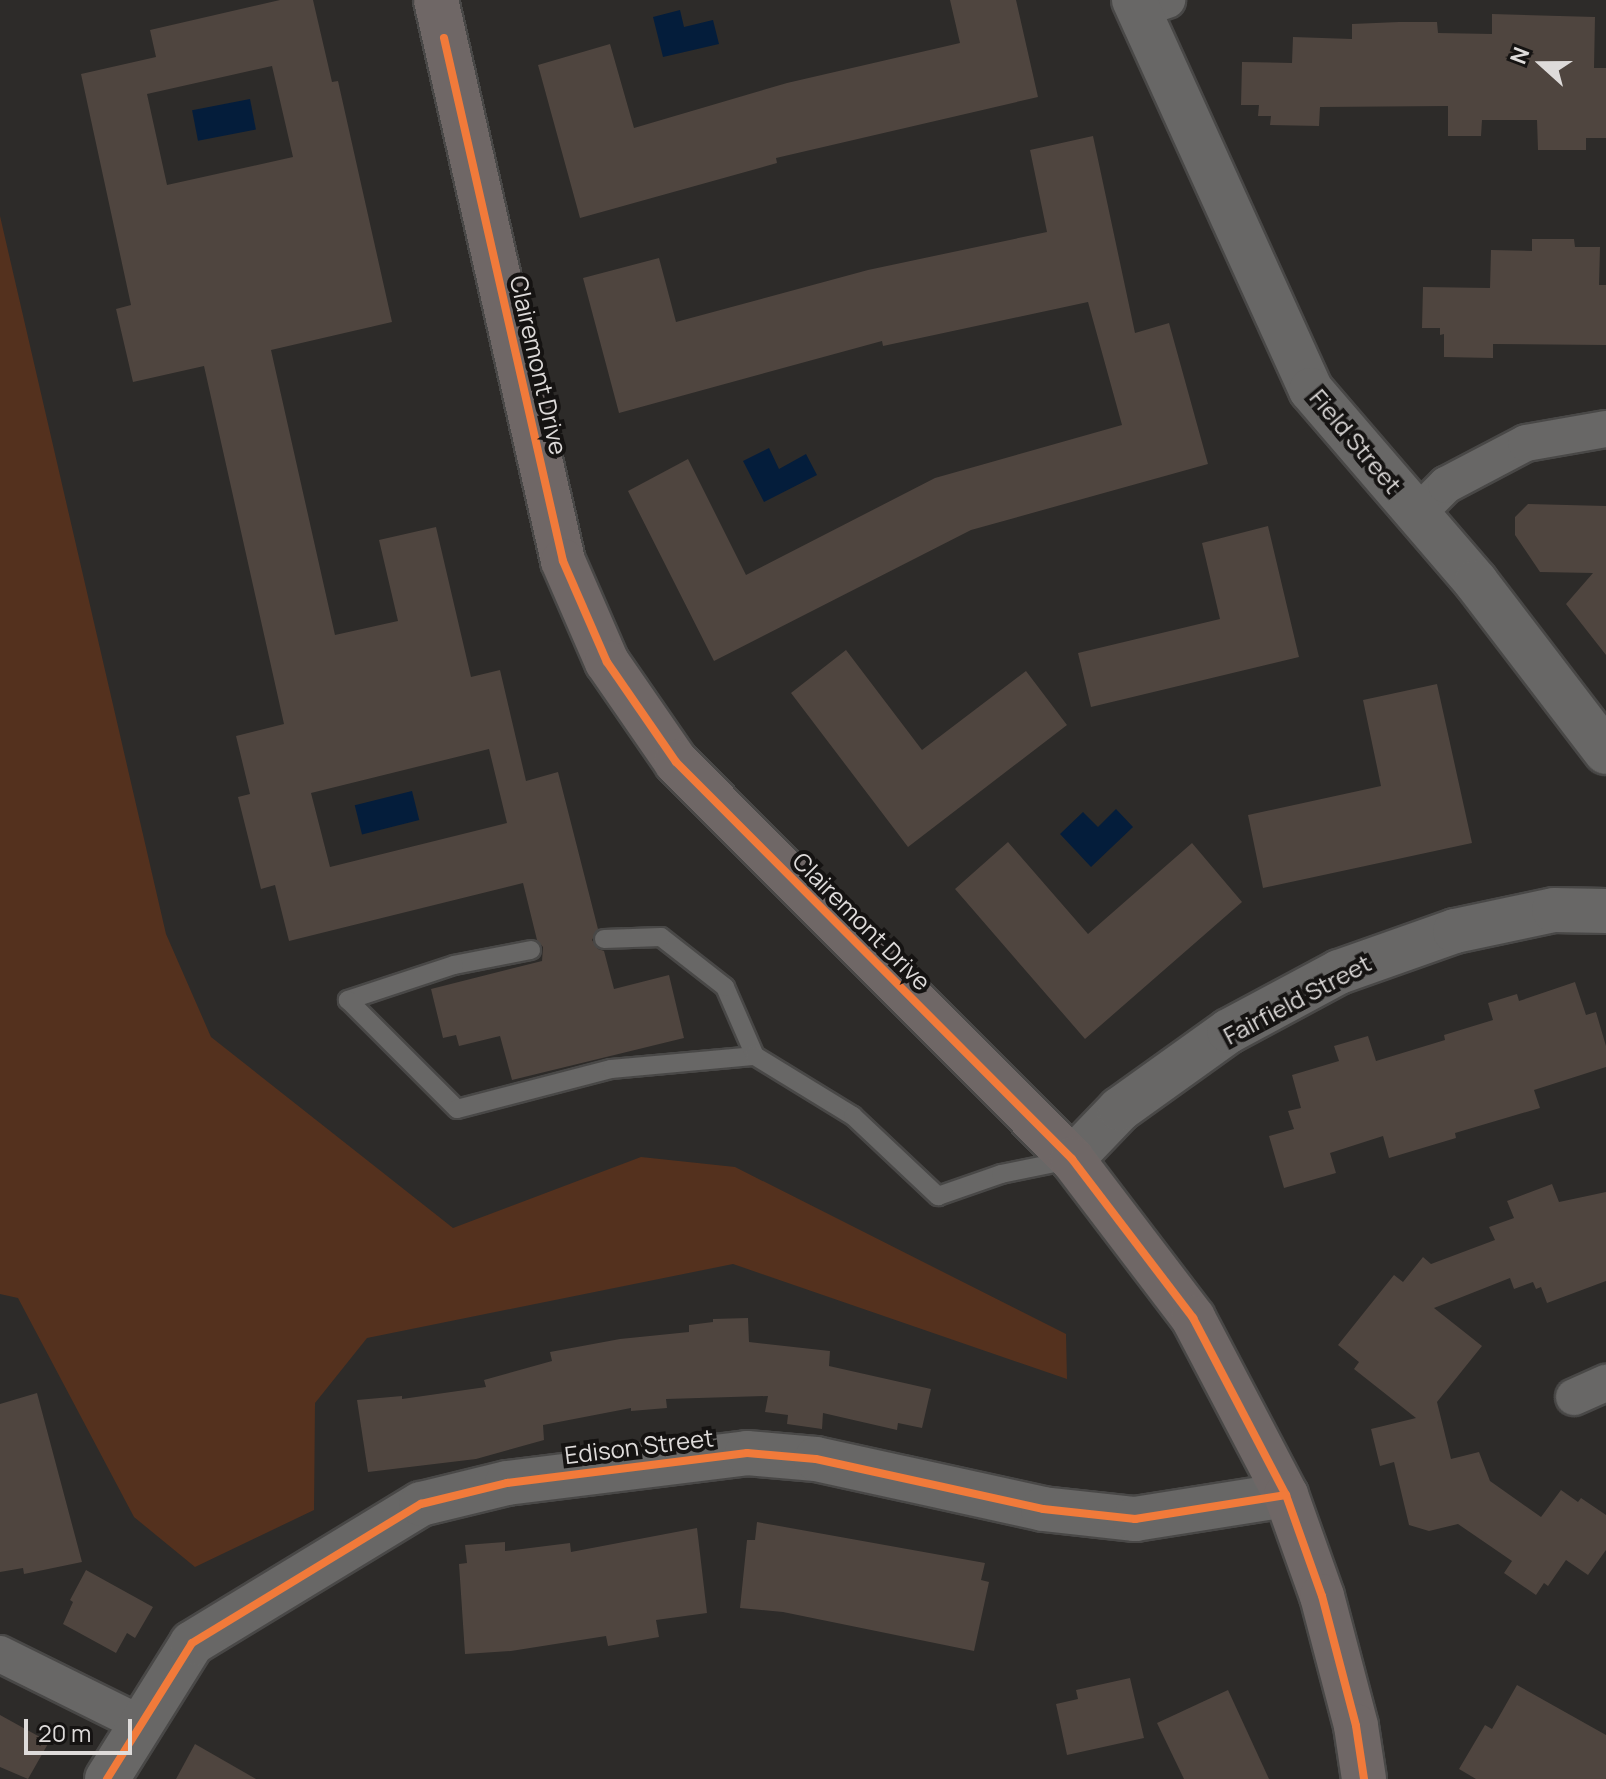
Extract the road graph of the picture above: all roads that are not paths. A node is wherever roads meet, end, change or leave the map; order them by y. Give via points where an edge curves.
1 (436, 0) edge
2 (1147, 3) edge
3 (1606, 429) edge
4 (1418, 513) junction
5 (1606, 752) edge
6 (1606, 911) edge
7 (604, 939) dead end
8 (531, 950) dead end
9 (755, 1056) junction
10 (1072, 1159) junction
11 (1286, 1495) junction
12 (0, 1654) edge
13 (139, 1723) junction
14 (107, 1779) edge
15 (1364, 1779) edge

1 - 10 main road, Clairemont Drive via 563,561 607,662 676,762
2 - 4 street, Field Street via 1311,390
3 - 4 street via 1526,443 1446,485
4 - 5 street, Field Street
6 - 10 street, Fairfield Street via 1554,910 1455,931 1339,972 1229,1031 1120,1109
7 - 9 lane via 661,937 725,987
8 - 9 lane via 454,965 348,1000 457,1109 611,1069
9 - 10 lane via 853,1116 938,1196 1001,1174
10 - 11 main road, Clairemont Drive via 1193,1318
11 - 13 street, Edison Street via 1135,1519 1043,1509 816,1459 747,1453 507,1483 421,1504 192,1643
11 - 15 main road, Clairemont Drive via 1322,1596 1356,1726
12 - 13 street
13 - 14 street, Edison Street

